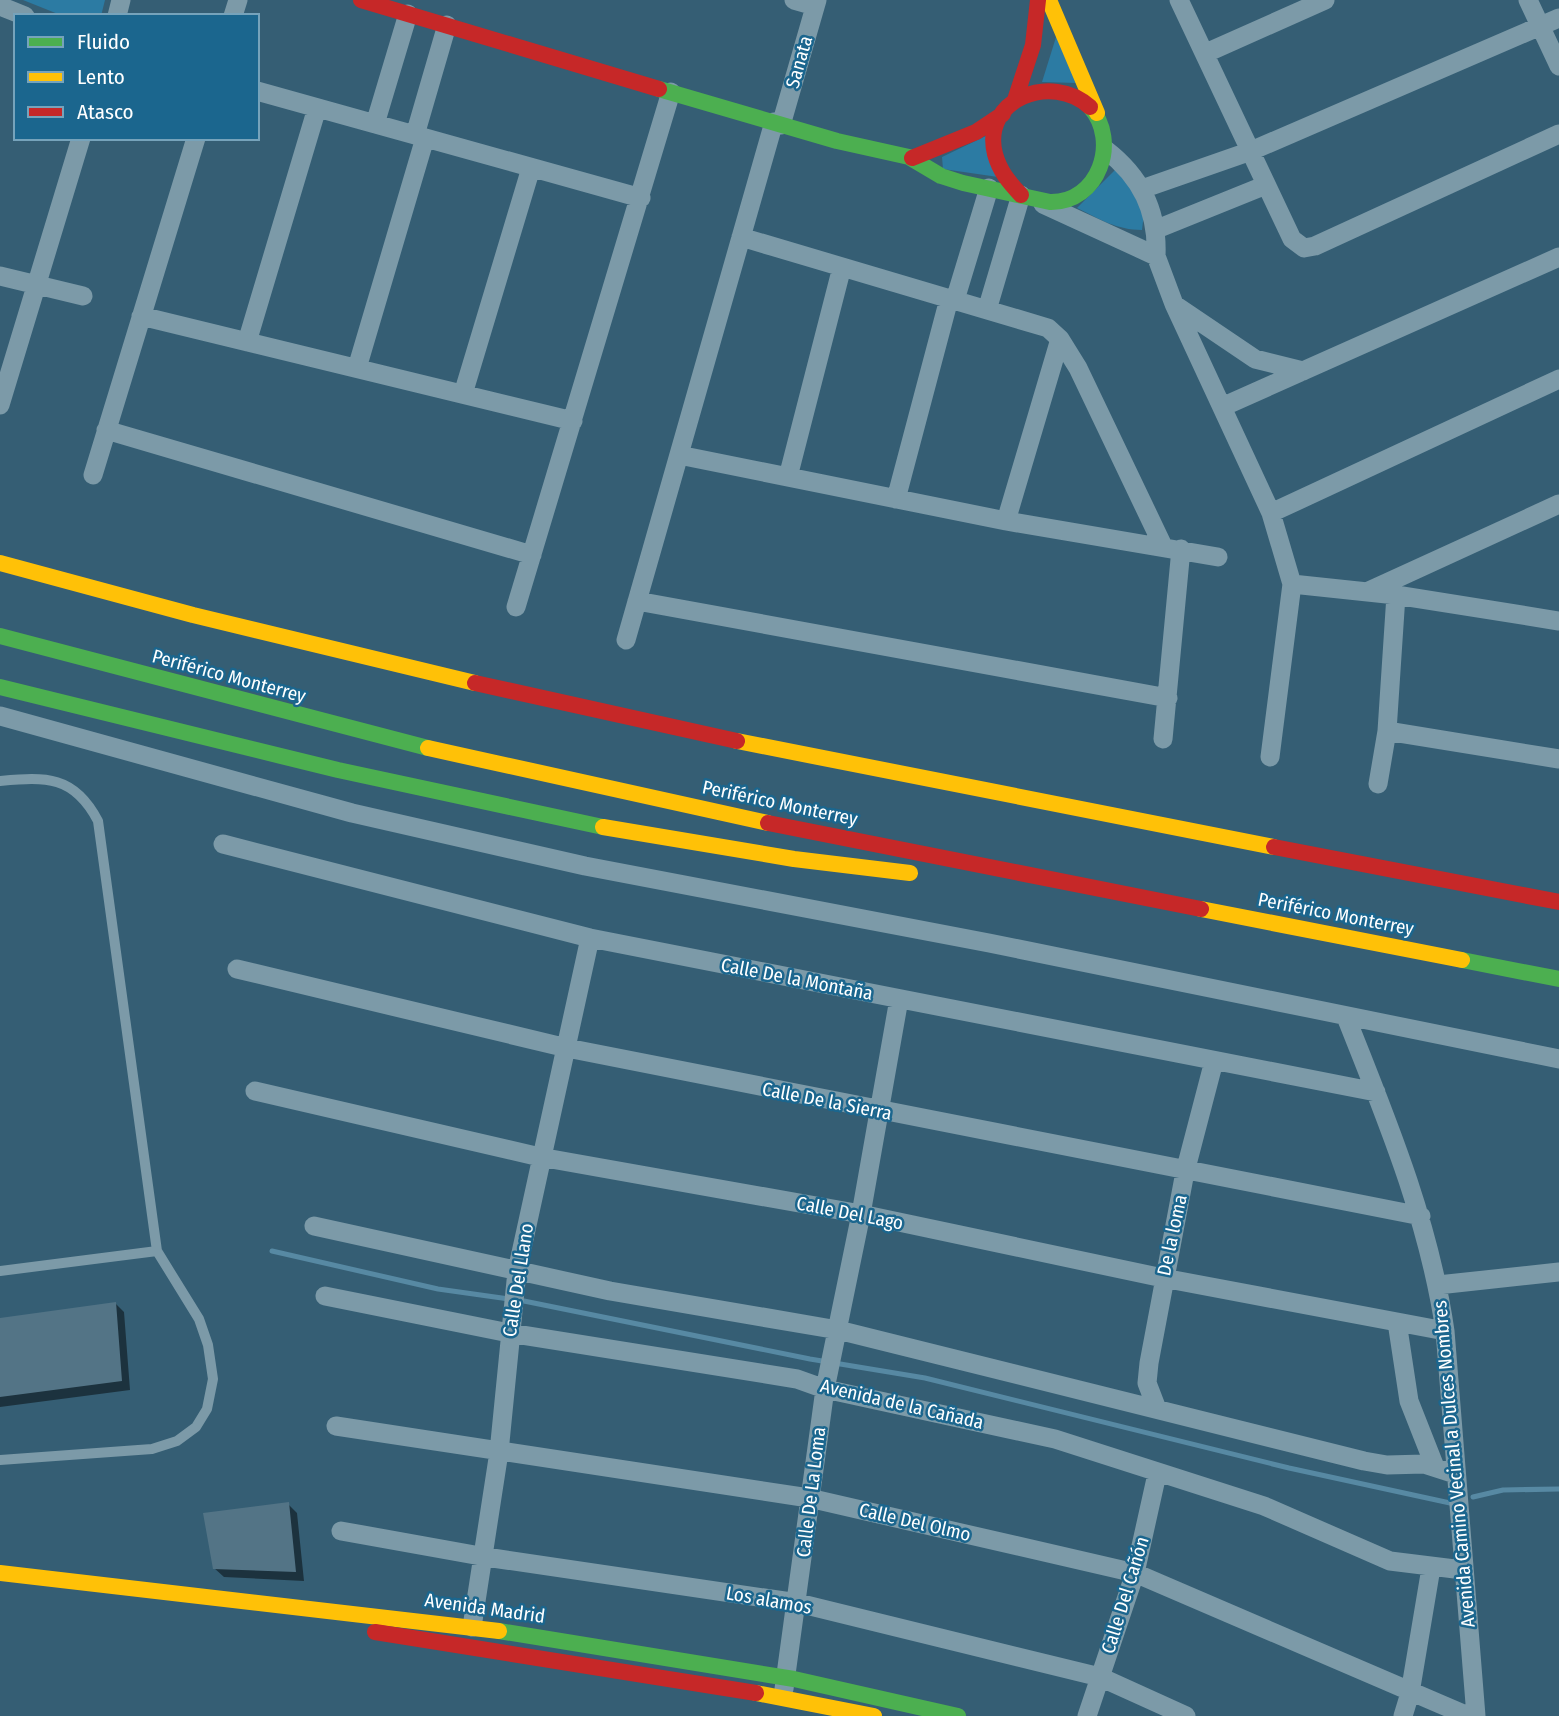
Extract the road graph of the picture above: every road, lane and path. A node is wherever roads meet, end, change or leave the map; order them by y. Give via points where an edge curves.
1 (361, 0) edge
2 (794, 0) edge
3 (1038, 0) edge
4 (1049, 0) edge
5 (1180, 0) edge
6 (1325, 0) edge
7 (1528, 0) edge
8 (816, 3) edge
9 (408, 14) junction
10 (1559, 18) edge
11 (447, 25) junction
12 (1540, 26) junction
13 (1206, 53) junction
14 (1559, 66) edge
15 (259, 92) edge
16 (671, 92) junction
17 (1015, 100) junction
18 (317, 108) junction
19 (1003, 114) junction
20 (1098, 116) junction
21 (777, 123) junction
22 (375, 124) junction
23 (1559, 134) edge
24 (420, 137) junction
25 (80, 140) edge
26 (195, 140) edge
27 (1106, 150) junction
28 (1251, 151) junction
29 (912, 158) junction
30 (531, 167) junction
31 (1266, 185) junction
32 (989, 188) junction
33 (1142, 189) junction
34 (641, 198) junction
35 (1030, 199) junction
36 (1157, 229) junction
37 (741, 237) junction
38 (1156, 256) junction
39 (1559, 257) edge
40 (842, 267) junction
41 (0, 276) edge
42 (38, 286) junction
43 (83, 296) dead end
44 (952, 299) junction
45 (1174, 304) junction
46 (987, 310) junction
47 (141, 316) junction
48 (1060, 340) junction
49 (247, 342) junction
50 (357, 368) junction
51 (1303, 371) junction
52 (1559, 379) edge
53 (463, 394) junction
54 (0, 403) edge
55 (1222, 407) junction
56 (573, 421) junction
57 (106, 430) junction
58 (679, 455) junction
59 (93, 475) dead end
60 (788, 477) junction
61 (896, 499) junction
62 (1559, 504) edge
63 (1271, 513) junction
64 (1006, 521) junction
65 (1172, 547) junction
66 (532, 555) junction
67 (1218, 557) dead end
68 (0, 563) edge
69 (1292, 584) junction
70 (1368, 592) junction
71 (1396, 595) junction
72 (637, 601) junction
73 (516, 607) dead end
74 (1559, 621) edge
75 (0, 636) edge
76 (626, 640) dead end
77 (0, 687) edge
78 (1168, 698) junction
79 (0, 716) edge
80 (1387, 731) junction
81 (1163, 739) dead end
82 (1270, 757) dead end
83 (1559, 759) edge
84 (0, 781) edge
85 (1378, 784) dead end
86 (223, 844) dead end
87 (932, 876) dead end
88 (958, 878) dead end
89 (1043, 879) junction
90 (1559, 902) edge
91 (590, 938) junction
92 (237, 969) dead end
93 (1559, 979) edge
94 (899, 999) junction
95 (1346, 1017) junction
96 (566, 1048) junction
97 (1559, 1059) edge
98 (1214, 1061) junction
99 (256, 1091) dead end
100 (1376, 1092) junction
101 (880, 1112) junction
102 (540, 1157) junction
103 (1185, 1172) junction
104 (861, 1214) junction
105 (1421, 1216) junction
106 (314, 1226) dead end
107 (157, 1251) junction
108 (0, 1271) edge
109 (1559, 1272) edge
110 (516, 1276) junction
111 (1163, 1278) junction
112 (1438, 1285) junction
113 (325, 1296) dead end
114 (1397, 1322) junction
115 (1445, 1331) junction
116 (509, 1333) junction
117 (837, 1335) junction
118 (826, 1383) junction
119 (1157, 1409) junction
120 (336, 1426) dead end
121 (499, 1452) junction
122 (0, 1460) edge
123 (1435, 1467) junction
124 (1157, 1474) junction
125 (1455, 1474) junction
126 (809, 1498) junction
127 (341, 1531) dead end
128 (485, 1557) junction
129 (1431, 1568) junction
130 (1463, 1570) junction
131 (0, 1573) edge
132 (1135, 1573) junction
133 (0, 1588) edge
134 (54, 1596) dead end
135 (798, 1603) junction
136 (258, 1620) dead end
137 (472, 1627) junction
138 (1100, 1677) junction
139 (784, 1687) junction
140 (1410, 1693) junction
141 (874, 1716) edge
142 (958, 1716) edge
143 (1087, 1716) edge
144 (1186, 1716) edge
145 (1403, 1716) edge
146 (1468, 1716) edge
147 (1476, 1716) edge

1 - 9 main road
2 - 8 street
3 - 17 main road via 1033,45
4 - 20 main road
5 - 13 street
6 - 13 street
7 - 12 street
8 - 21 street, Sanata
9 - 11 main road
9 - 22 street
10 - 12 street
11 - 16 main road
11 - 24 street
12 - 14 street
12 - 28 street
13 - 28 street
15 - 18 street
16 - 21 main road
16 - 34 street
17 - 19 main road
17 - 20 main road via 1051,89 1086,102
18 - 22 street
18 - 49 street
19 - 29 main road via 976,132
19 - 35 main road via 995,131 997,168 1006,184
20 - 27 main road
21 - 29 main road
21 - 37 street, Sanata
22 - 24 street
23 - 31 street via 1309,248 1292,239
24 - 30 street
24 - 50 street
25 - 42 street
26 - 47 street
27 - 33 street via 1128,167
27 - 35 main road via 1101,170 1075,197 1057,202
28 - 31 street
28 - 33 street
29 - 32 main road via 942,177
30 - 34 street
30 - 53 street
31 - 36 street
32 - 35 main road
32 - 44 street
33 - 36 street
34 - 56 street
35 - 38 street
35 - 46 street
36 - 38 street
37 - 40 street
37 - 58 street, Sanata
38 - 45 street
39 - 51 street
40 - 44 street
40 - 60 street
41 - 42 street
42 - 43 street
42 - 54 street
44 - 46 street
44 - 61 street
45 - 51 street via 1255,359
45 - 55 street
46 - 48 street via 1048,328
47 - 49 street
47 - 57 street
48 - 64 street
48 - 65 street
49 - 50 street
50 - 53 street
51 - 55 street
52 - 63 street
53 - 56 street
55 - 63 street
56 - 66 street
57 - 59 street
57 - 66 street
58 - 60 street
58 - 72 street, Sanata
60 - 61 street
61 - 64 street
62 - 70 street
63 - 69 street
64 - 65 street
65 - 67 street
65 - 78 street
66 - 73 street
68 - 90 main road via 478,687 852,766
69 - 70 street
69 - 82 street
70 - 71 street
71 - 74 street
71 - 80 street
72 - 76 street, Sanata
72 - 78 street
75 - 89 main road, Periférico Monterrey via 406,743
77 - 87 main road via 424,790 674,843
78 - 81 street
79 - 95 street via 352,813 585,866
80 - 83 street
80 - 85 street
84 - 107 lane via 56,780 75,789 98,821
86 - 91 street, Calle De la Montaña
88 - 89 main road via 1014,883
89 - 93 main road, Periférico Monterrey
91 - 94 street, Calle De la Montaña
91 - 96 street, Calle Del Llano
92 - 96 street, Calle De la Sierra
94 - 98 street, Calle De la Montaña
94 - 101 street, Calle De La Loma
95 - 97 street
95 - 100 street, Avenida Camino Vecinal a Dulces Nombres
96 - 101 street, Calle De la Sierra
96 - 102 street, Calle Del Llano
98 - 100 street, Calle De la Montaña
98 - 103 street, De la loma
99 - 102 street, Calle Del Lago
100 - 105 street, Avenida Camino Vecinal a Dulces Nombres
101 - 103 street, Calle De la Sierra
101 - 104 street, Calle De La Loma
102 - 104 street, Calle Del Lago
102 - 110 street, Calle Del Llano
103 - 105 street, Calle De la Sierra
103 - 111 street, De la loma
104 - 111 street, Calle Del Lago
104 - 117 street, Calle De La Loma
105 - 112 street, Avenida Camino Vecinal a Dulces Nombres
106 - 110 street
107 - 108 lane
107 - 122 lane via 199,1319 208,1345 213,1379 207,1409 196,1427 177,1441 152,1449
109 - 112 street
110 - 116 street, Calle Del Llano
110 - 117 street
111 - 114 street, Calle Del Lago
111 - 119 street, De la loma via 1147,1382
112 - 115 street, Avenida Camino Vecinal a Dulces Nombres
113 - 116 street, Avenida de la Cañada
114 - 115 street, Calle Del Lago
114 - 123 street via 1409,1402
115 - 125 street, Avenida Camino Vecinal a Dulces Nombres
116 - 118 street, Avenida de la Cañada
116 - 121 street, Calle Del Llano
117 - 118 street, Calle De La Loma
117 - 119 street
118 - 124 street, Avenida de la Cañada via 1055,1439
118 - 126 street, Calle De La Loma
119 - 123 street via 1364,1461
120 - 121 street, Calle Del Olmo
121 - 126 street, Calle Del Olmo
121 - 128 street, Calle Del Llano
123 - 125 street
124 - 129 street, Avenida de la Cañada via 1264,1506 1390,1561
124 - 132 street, Calle Del Cañón
125 - 130 street, Avenida Camino Vecinal a Dulces Nombres
126 - 132 street, Calle Del Olmo
126 - 135 street, Calle De La Loma
127 - 128 street, Los alamos
128 - 135 street, Los alamos
128 - 137 street, Calle Del Llano
129 - 130 street, Avenida de la Cañada
129 - 140 street
130 - 147 street, Avenida Camino Vecinal a Dulces Nombres
131 - 137 main road, Avenida Madrid
132 - 138 street, Calle Del Cañón
132 - 140 street, Calle Del Olmo
133 - 134 main road
135 - 138 street, Los alamos
135 - 139 street, Calle De La Loma
136 - 139 main road, Avenida Madrid
137 - 139 main road, Avenida Madrid
138 - 143 street, Calle Del Cañón
138 - 144 street, Los alamos
139 - 141 main road, Avenida Madrid
139 - 142 main road, Avenida Madrid via 870,1692
140 - 145 street
140 - 146 street, Calle Del Olmo

